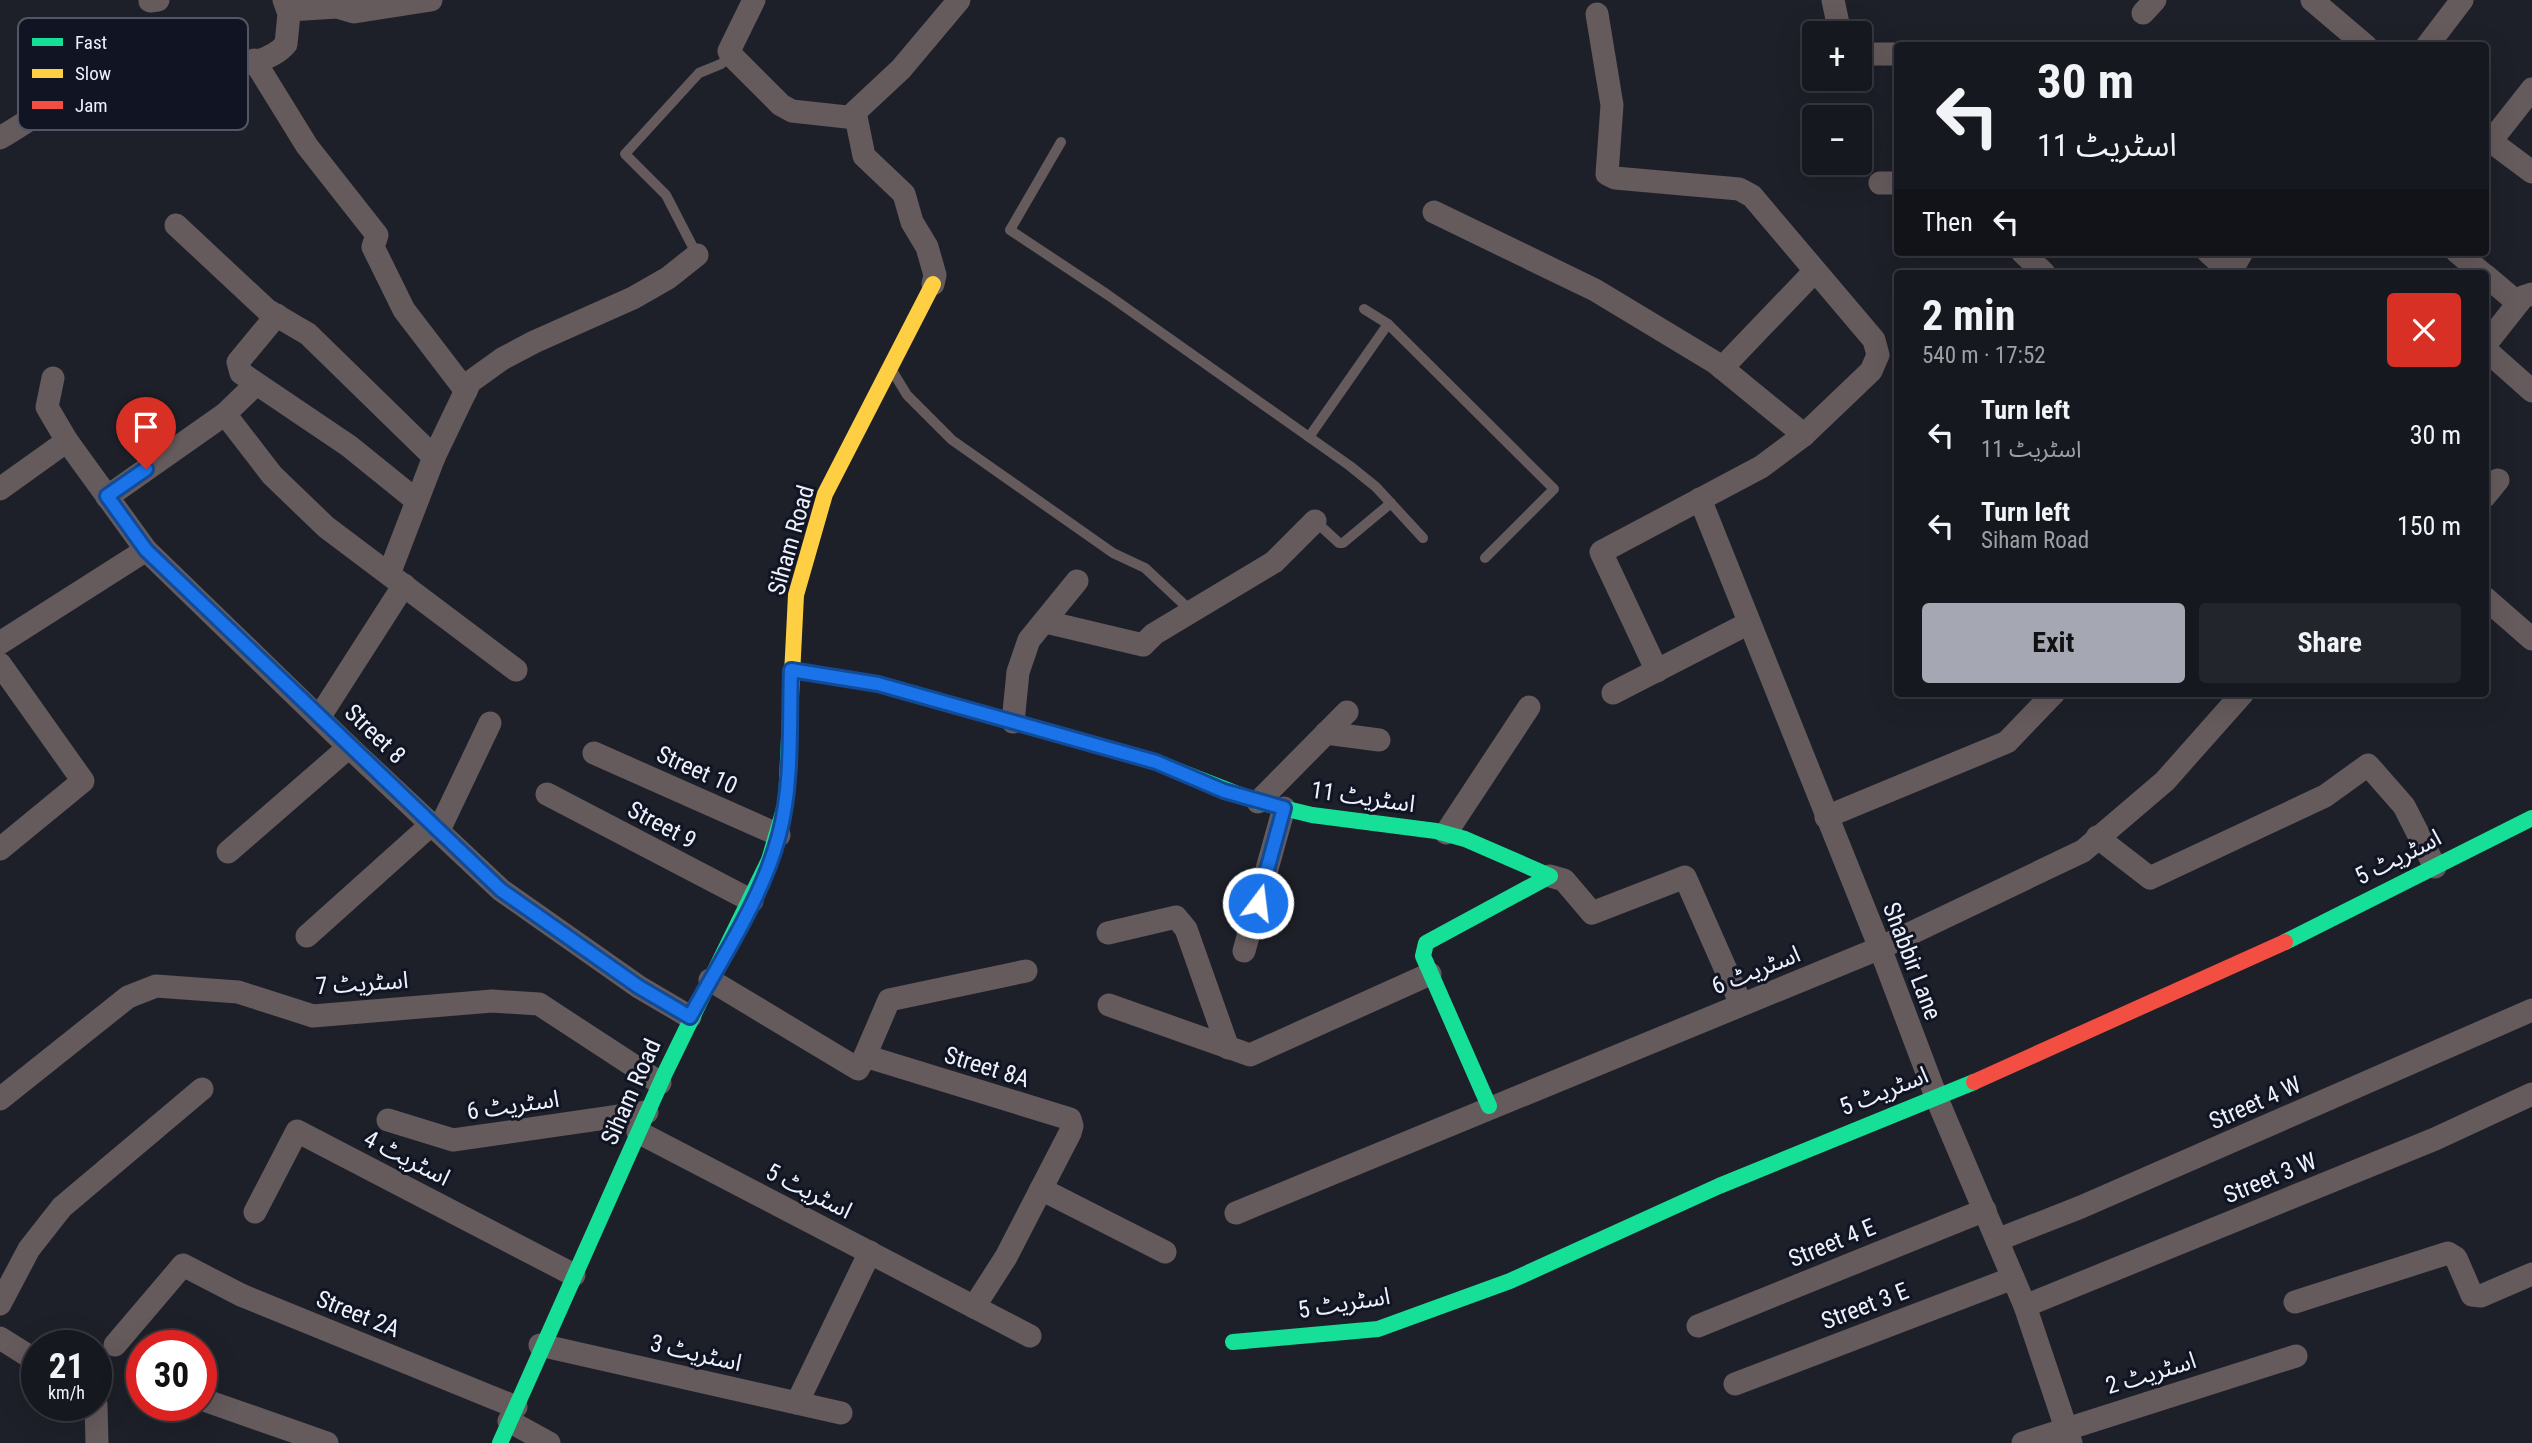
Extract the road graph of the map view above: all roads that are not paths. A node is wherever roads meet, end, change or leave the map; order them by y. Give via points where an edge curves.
1 (158, 0) edge
2 (431, 0) edge
3 (754, 0) edge
4 (959, 0) edge
5 (1833, 0) edge
6 (2312, 0) edge
7 (2462, 0) edge
8 (150, 1) edge
9 (286, 5) edge
10 (1597, 14) dead end
11 (1837, 21) edge
12 (2358, 42) edge
13 (2430, 42) edge
14 (1872, 54) edge
15 (1894, 54) edge
16 (731, 55) junction
17 (254, 60) junction
18 (248, 61) edge
19 (2532, 89) edge
20 (856, 118) junction
21 (18, 128) edge
22 (0, 138) edge
23 (2489, 138) edge
24 (2489, 140) edge
25 (1061, 142) dead end
26 (2532, 172) edge
27 (1434, 212) dead end
28 (176, 225) dead end
29 (697, 255) joint
30 (2026, 256) edge
31 (2212, 256) edge
32 (2462, 256) edge
33 (2042, 270) edge
34 (2227, 270) edge
35 (2479, 270) edge
36 (1814, 272) junction
37 (2489, 277) edge
38 (933, 284) joint
39 (2525, 298) edge
40 (1364, 309) dead end
41 (277, 314) junction
42 (1388, 324) junction
43 (2489, 340) edge
44 (2489, 353) edge
45 (889, 367) junction
46 (1722, 368) junction
47 (53, 378) dead end
48 (256, 384) junction
49 (466, 391) junction
50 (2532, 391) edge
51 (225, 414) junction
52 (1804, 435) junction
53 (1309, 437) junction
54 (67, 441) junction
55 (434, 457) junction
56 (0, 489) edge
57 (107, 496) junction
58 (1700, 499) junction
59 (417, 501) junction
60 (1391, 503) junction
61 (1315, 521) joint
62 (1423, 538) dead end
63 (146, 550) junction
64 (1485, 558) dead end
65 (396, 580) junction
66 (1077, 581) dead end
67 (2489, 601) edge
68 (1191, 611) junction
69 (1046, 622) junction
70 (1749, 623) junction
71 (2532, 639) edge
72 (0, 643) edge
73 (0, 663) edge
74 (516, 670) dead end
75 (791, 670) junction
76 (1657, 671) junction
77 (1613, 693) dead end
78 (2050, 697) edge
79 (2239, 697) edge
80 (1529, 707) dead end
81 (1347, 712) dead end
82 (320, 716) junction
83 (1013, 722) junction
84 (490, 723) dead end
85 (1326, 733) junction
86 (1379, 740) dead end
87 (349, 747) junction
88 (594, 752) dead end
89 (547, 794) dead end
90 (1258, 802) junction
91 (1284, 808) junction
92 (1826, 817) junction
93 (2532, 818) edge
94 (436, 827) junction
95 (1446, 834) junction
96 (779, 835) junction
97 (2097, 837) junction
98 (0, 849) edge
99 (228, 852) dead end
100 (2435, 867) junction
101 (1546, 879) junction
102 (752, 901) junction
103 (1108, 933) dead end
104 (307, 936) dead end
105 (1880, 948) junction
106 (1244, 951) dead end
107 (1026, 971) dead end
108 (1430, 974) junction
109 (710, 980) junction
110 (1741, 1004) junction
111 (1109, 1005) dead end
112 (2532, 1010) edge
113 (690, 1017) junction
114 (1228, 1048) junction
115 (864, 1056) junction
116 (660, 1083) junction
117 (202, 1089) dead end
118 (2532, 1094) edge
119 (0, 1099) edge
120 (1937, 1099) junction
121 (1489, 1106) junction
122 (388, 1121) dead end
123 (643, 1122) junction
124 (1041, 1189) junction
125 (1985, 1210) junction
126 (255, 1212) dead end
127 (1236, 1213) dead end
128 (1997, 1240) junction
129 (870, 1252) junction
130 (1166, 1252) dead end
131 (2532, 1274) edge
132 (574, 1275) junction
133 (2013, 1278) junction
134 (2295, 1302) dead end
135 (0, 1304) edge
136 (2025, 1306) junction
137 (974, 1307) junction
138 (1698, 1326) dead end
139 (1030, 1336) dead end
140 (0, 1338) edge
141 (1233, 1342) dead end
142 (115, 1345) dead end
143 (540, 1345) junction
144 (21, 1351) edge
145 (2296, 1356) dead end
146 (1735, 1384) dead end
147 (797, 1403) junction
148 (217, 1405) edge
149 (841, 1413) dead end
150 (512, 1414) junction
151 (96, 1421) edge
152 (2068, 1435) edge
153 (97, 1443) edge
154 (327, 1443) edge
155 (500, 1443) edge
156 (549, 1443) edge
157 (2022, 1443) edge

1 - 8 street
2 - 9 street via 354,12
3 - 16 street
4 - 20 street via 901,69 855,112
5 - 11 street
6 - 12 street
7 - 13 street
9 - 17 street via 286,44 280,51
10 - 36 street via 1612,105 1607,174 1739,189 1752,196
14 - 15 street
16 - 20 street via 792,111
16 - 29 lane via 699,73 625,154 666,195
17 - 18 street
17 - 49 street via 307,146 377,235 373,247 404,310
19 - 23 street
20 - 38 street via 864,156 904,194 912,222 927,247
21 - 22 street
24 - 26 street
25 - 53 lane via 1010,230
27 - 46 street via 1595,290
28 - 41 street via 267,310
29 - 49 street via 634,298 502,359 470,382
30 - 33 street
31 - 34 street
32 - 35 street
36 - 46 street
36 - 52 street via 1874,340 1878,355 1871,371
37 - 39 street
38 - 45 street, Siham Road
39 - 43 street
40 - 42 lane
41 - 48 street via 238,362 241,373
41 - 55 street via 308,334
42 - 53 lane
42 - 64 lane via 1554,489
44 - 50 street
45 - 68 lane via 907,395 952,440 1113,553 1144,568
45 - 75 street, Siham Road via 825,495 796,594
46 - 52 street
47 - 54 street, Street 8 via 47,407
48 - 51 street
48 - 59 street via 349,446
49 - 55 street
51 - 57 street
51 - 65 street via 302,506
52 - 58 street via 1761,467
53 - 60 lane
54 - 56 street
54 - 57 street, Street 8
55 - 59 street
57 - 63 street, Street 8
58 - 70 street, Shabbir Lane
58 - 76 street via 1601,552
59 - 65 street
60 - 61 lane via 1339,543
60 - 62 lane
61 - 68 street via 1274,562
63 - 72 street
63 - 82 street, Street 8
65 - 74 street
65 - 82 street
66 - 69 street
67 - 71 street
68 - 69 street via 1143,645
69 - 83 street via 1029,640 1023,655
70 - 76 street
70 - 92 street, Shabbir Lane
73 - 98 street via 83,781
75 - 83 street, اسٹریٹ 11 via 878,684
75 - 96 street, Siham Road via 786,803
76 - 77 street
78 - 92 street via 2007,742
79 - 97 street, اسٹریٹ 6 via 2165,781
80 - 95 street
81 - 85 street
82 - 87 street, Street 8
83 - 90 street, اسٹریٹ 11 via 1156,762
84 - 94 street
85 - 86 street
85 - 90 street
87 - 94 street, Street 8
87 - 99 street
88 - 96 street, Street 10
89 - 102 street, Street 9
90 - 91 street, اسٹریٹ 11
91 - 95 street, اسٹریٹ 11
91 - 106 street
92 - 105 street, Shabbir Lane
93 - 100 street, اسٹریٹ 5
94 - 104 street
94 - 113 street, Street 8 via 501,890 639,987
95 - 101 street, اسٹریٹ 11
96 - 102 street, Siham Road
97 - 100 street via 2150,878 2325,796 2368,765 2404,806
97 - 105 street, اسٹریٹ 6 via 2083,851
100 - 120 street, اسٹریٹ 5 via 2301,935
101 - 108 street via 1426,943 1423,956
101 - 110 street via 1564,880 1592,913 1685,877
102 - 109 street, Siham Road
103 - 114 street via 1176,916 1186,929
105 - 110 street, اسٹریٹ 6
105 - 120 street, Shabbir Lane
107 - 115 street via 889,1000
108 - 114 street via 1250,1055
108 - 121 street
109 - 113 street, Siham Road
109 - 115 street, Street 8A via 858,1069
110 - 121 street, اسٹریٹ 6
111 - 114 street
112 - 128 street, Street 4 W
113 - 116 street, Siham Road
115 - 124 street, Street 8A via 1070,1119 1070,1133
116 - 119 street, اسٹریٹ 7 via 538,1004 492,1001 313,1016 238,992 185,985 156,986 128,997
116 - 123 street, Siham Road
117 - 135 street via 62,1207 29,1249
118 - 136 street, Street 3 W via 2435,1139
120 - 125 street, Shabbir Lane
120 - 141 street, اسٹریٹ 5 via 1719,1186 1444,1307 1378,1329
121 - 127 street, اسٹریٹ 6
122 - 123 street, اسٹریٹ 6 via 453,1140
123 - 129 street, اسٹریٹ 5
123 - 132 street, Siham Road
124 - 130 street
124 - 137 street, Street 8A
125 - 128 street, Shabbir Lane
125 - 138 street, Street 4 E
126 - 132 street, اسٹریٹ 4 via 297,1131
128 - 133 street, Shabbir Lane
129 - 137 street, اسٹریٹ 5
129 - 147 street
131 - 134 street via 2481,1296 2472,1295 2456,1258 2448,1253
132 - 143 street, Siham Road
133 - 136 street, Shabbir Lane
133 - 146 street, Street 3 E
136 - 152 street, Shabbir Lane
137 - 139 street, اسٹریٹ 5
140 - 144 street
142 - 150 street, Street 2A via 183,1265
143 - 147 street, اسٹریٹ 3
143 - 150 street, Siham Road
145 - 152 street, اسٹریٹ 2
147 - 149 street, اسٹریٹ 3
148 - 154 street
150 - 155 street, Siham Road
150 - 156 street
151 - 153 street
152 - 157 street, اسٹریٹ 2

